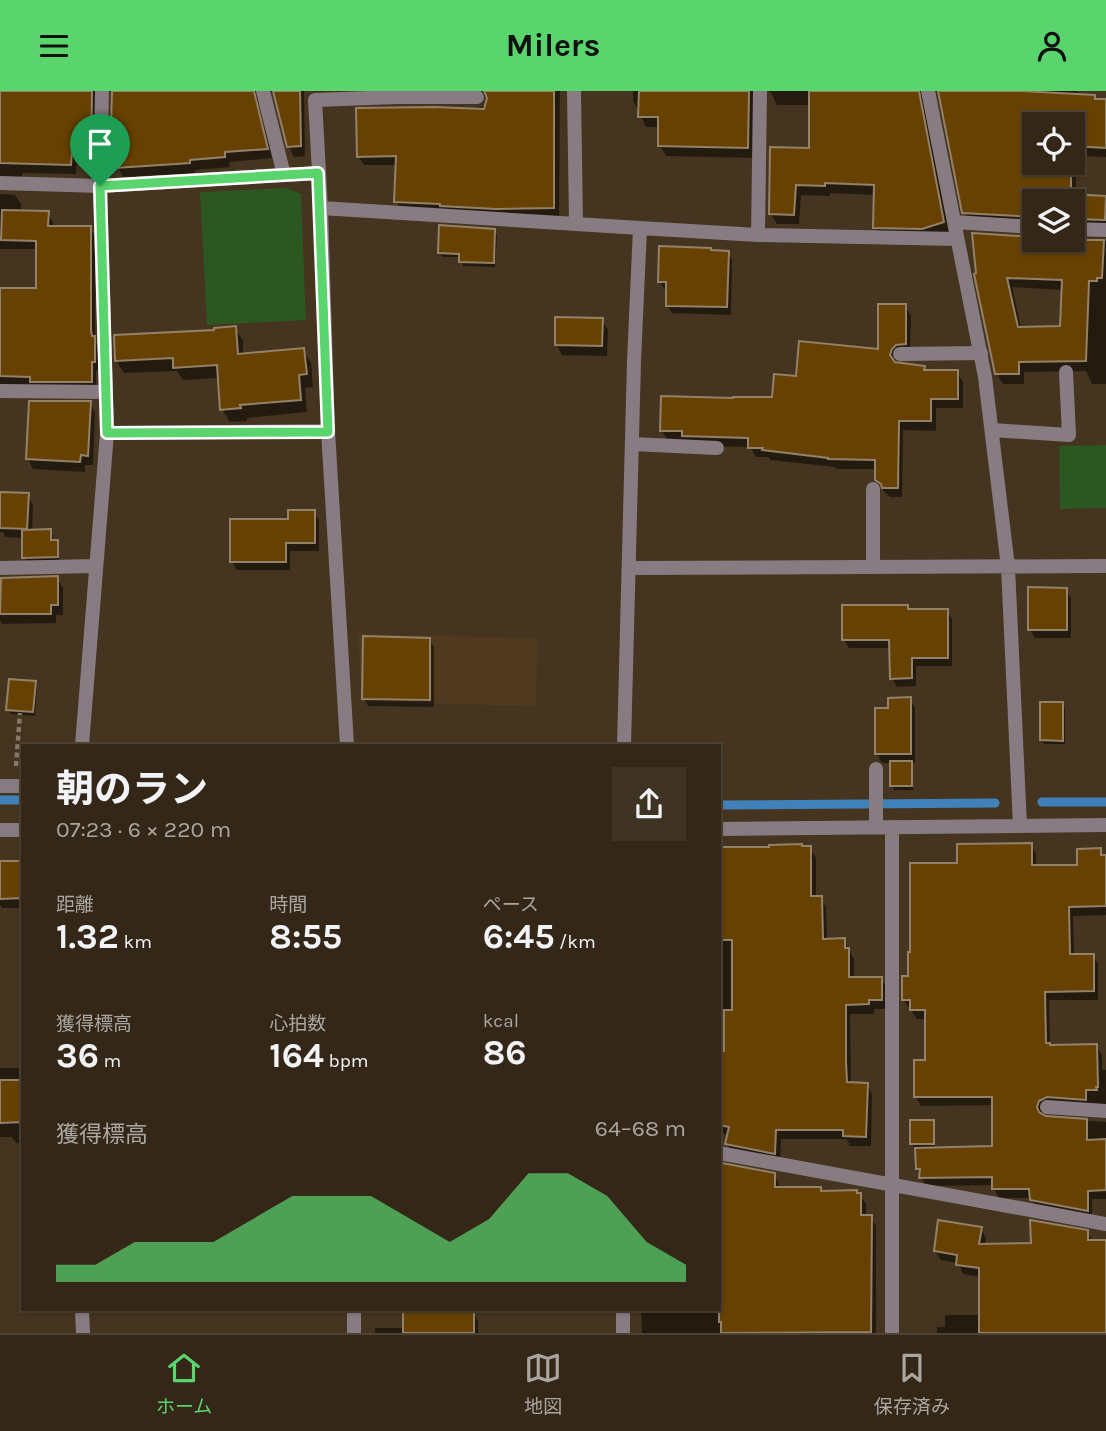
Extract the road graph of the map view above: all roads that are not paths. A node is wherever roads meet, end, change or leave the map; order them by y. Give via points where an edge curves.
1 (102, 91) edge
2 (262, 91) edge
3 (574, 91) edge
4 (760, 91) edge
5 (928, 91) edge
6 (397, 94) edge
7 (477, 97) dead end
8 (318, 173) junction
9 (284, 175) junction
10 (0, 183) edge
11 (100, 186) junction
12 (321, 208) junction
13 (954, 222) junction
14 (576, 223) junction
15 (1022, 226) edge
16 (640, 228) junction
17 (1085, 229) edge
18 (1106, 230) edge
19 (758, 235) junction
20 (957, 239) junction
21 (981, 352) junction
22 (900, 354) dead end
23 (1066, 373) dead end
24 (0, 391) edge
25 (106, 393) junction
26 (992, 430) junction
27 (328, 432) junction
28 (107, 433) junction
29 (632, 444) junction
30 (717, 448) dead end
31 (873, 489) dead end
32 (96, 566) junction
33 (1008, 566) junction
34 (1106, 566) edge
35 (873, 567) junction
36 (0, 568) edge
37 (630, 568) junction
38 (82, 744) edge
39 (347, 744) edge
40 (624, 744) edge
41 (876, 769) dead end
42 (876, 822) junction
43 (1106, 825) edge
44 (1020, 826) junction
45 (892, 827) junction
46 (721, 829) edge
47 (0, 830) edge
48 (21, 830) edge
49 (1048, 1107) dead end
50 (1106, 1111) edge
51 (721, 1153) edge
52 (891, 1184) junction
53 (1106, 1224) edge
54 (82, 1311) edge
55 (355, 1311) edge
56 (622, 1311) edge
57 (83, 1333) edge
58 (354, 1333) edge
59 (623, 1333) edge
60 (892, 1333) edge

1 - 11 street
2 - 9 street
3 - 14 street
4 - 19 street
5 - 13 street
6 - 7 street
6 - 8 street via 314,100
8 - 9 street
8 - 12 street
9 - 11 street
10 - 11 street
11 - 25 street
12 - 14 street
12 - 27 street
13 - 15 street
13 - 20 street
14 - 16 street
16 - 19 street
16 - 29 street
17 - 18 street
19 - 20 street
20 - 21 street
21 - 22 street
21 - 26 street
23 - 26 street via 1069,435
24 - 25 street
25 - 28 street
26 - 33 street
27 - 28 street
27 - 39 street
28 - 32 street
29 - 30 street
29 - 37 street
31 - 35 street
32 - 36 street
32 - 38 street
33 - 34 street
33 - 35 street
33 - 44 street
35 - 37 street
37 - 40 street
41 - 42 street
42 - 45 street
42 - 46 street
43 - 44 street
44 - 45 street
45 - 52 street
47 - 48 street
49 - 50 street
51 - 52 street
52 - 53 street
52 - 60 street
54 - 57 street
55 - 58 street
56 - 59 street

